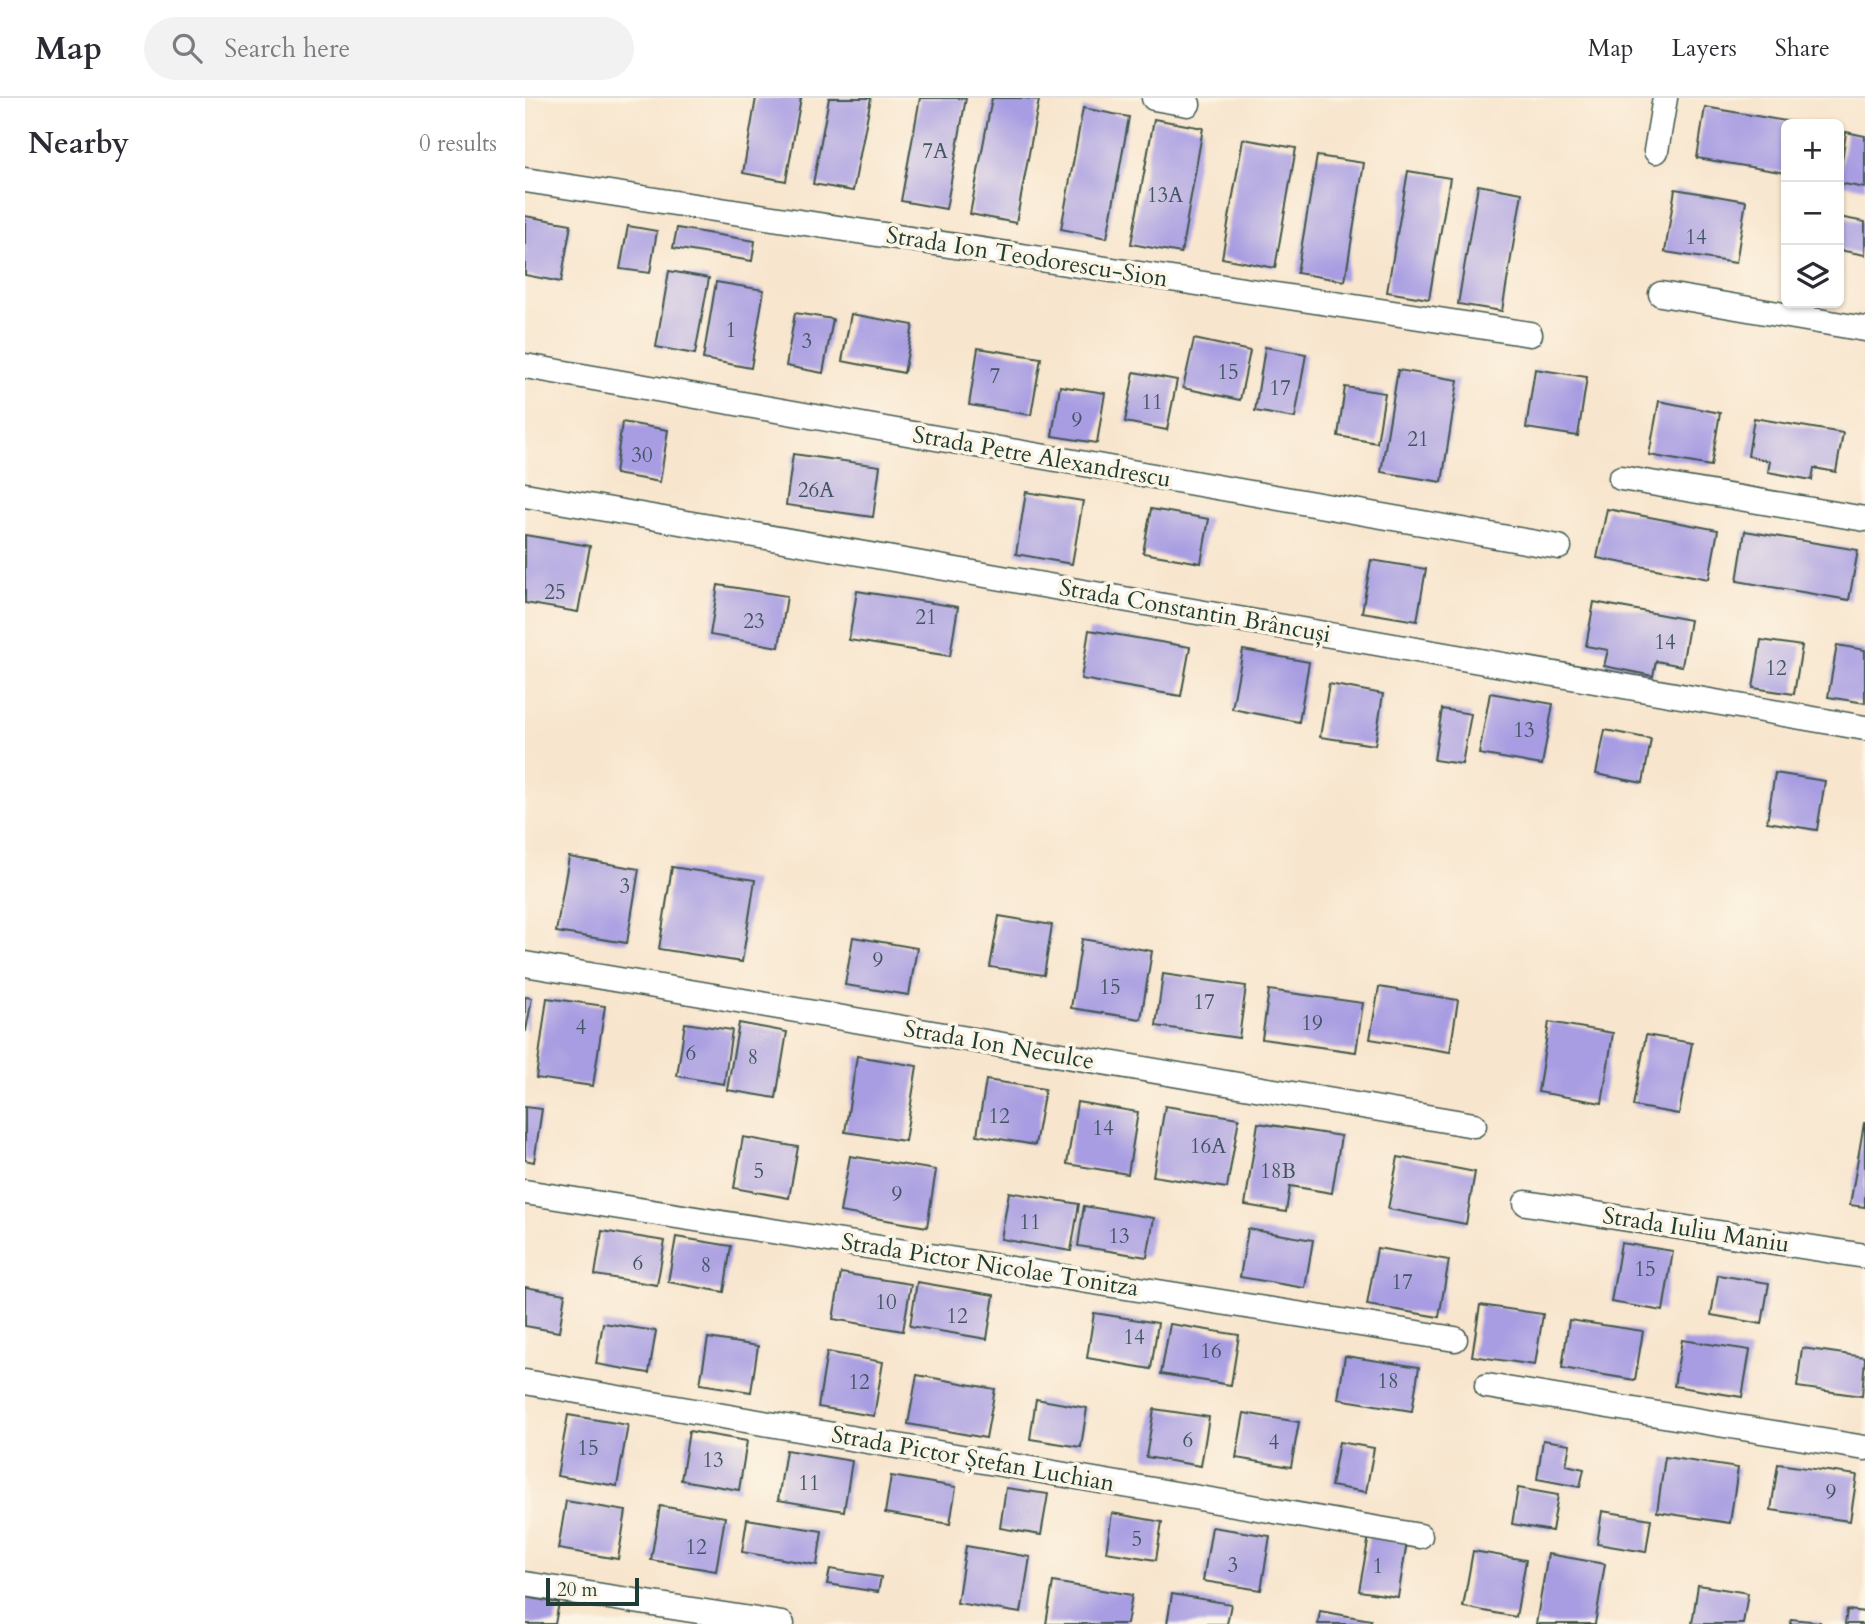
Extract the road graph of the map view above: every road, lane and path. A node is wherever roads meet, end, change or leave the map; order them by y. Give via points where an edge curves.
1 (1154, 98) edge
2 (1665, 98) edge
3 (1188, 104) dead end
4 (1656, 150) dead end
5 (525, 180) edge
6 (1661, 295) dead end
7 (1865, 329) edge
8 (1529, 334) dead end
9 (525, 366) edge
10 (1621, 478) dead end
11 (525, 495) edge
12 (1865, 519) edge
13 (1559, 547) dead end
14 (1865, 728) edge
15 (525, 964) edge
16 (1474, 1125) dead end
17 (525, 1192) edge
18 (1526, 1203) dead end
19 (1865, 1256) edge
20 (1455, 1339) dead end
21 (525, 1382) edge
22 (1487, 1386) dead end
23 (1865, 1448) edge
24 (1420, 1536) dead end
25 (525, 1584) edge
26 (782, 1624) edge

1 - 3 street
2 - 4 street
5 - 8 street, Strada Ion Teodorescu-Sion
6 - 7 street
9 - 13 street, Strada Petre Alexandrescu
10 - 12 street
11 - 14 street, Strada Constantin Brâncuși
15 - 16 street, Strada Ion Neculce
17 - 20 street, Strada Pictor Nicolae Tonitza
18 - 19 street, Strada Iuliu Maniu
21 - 24 street, Strada Pictor Ștefan Luchian
22 - 23 street
25 - 26 street

